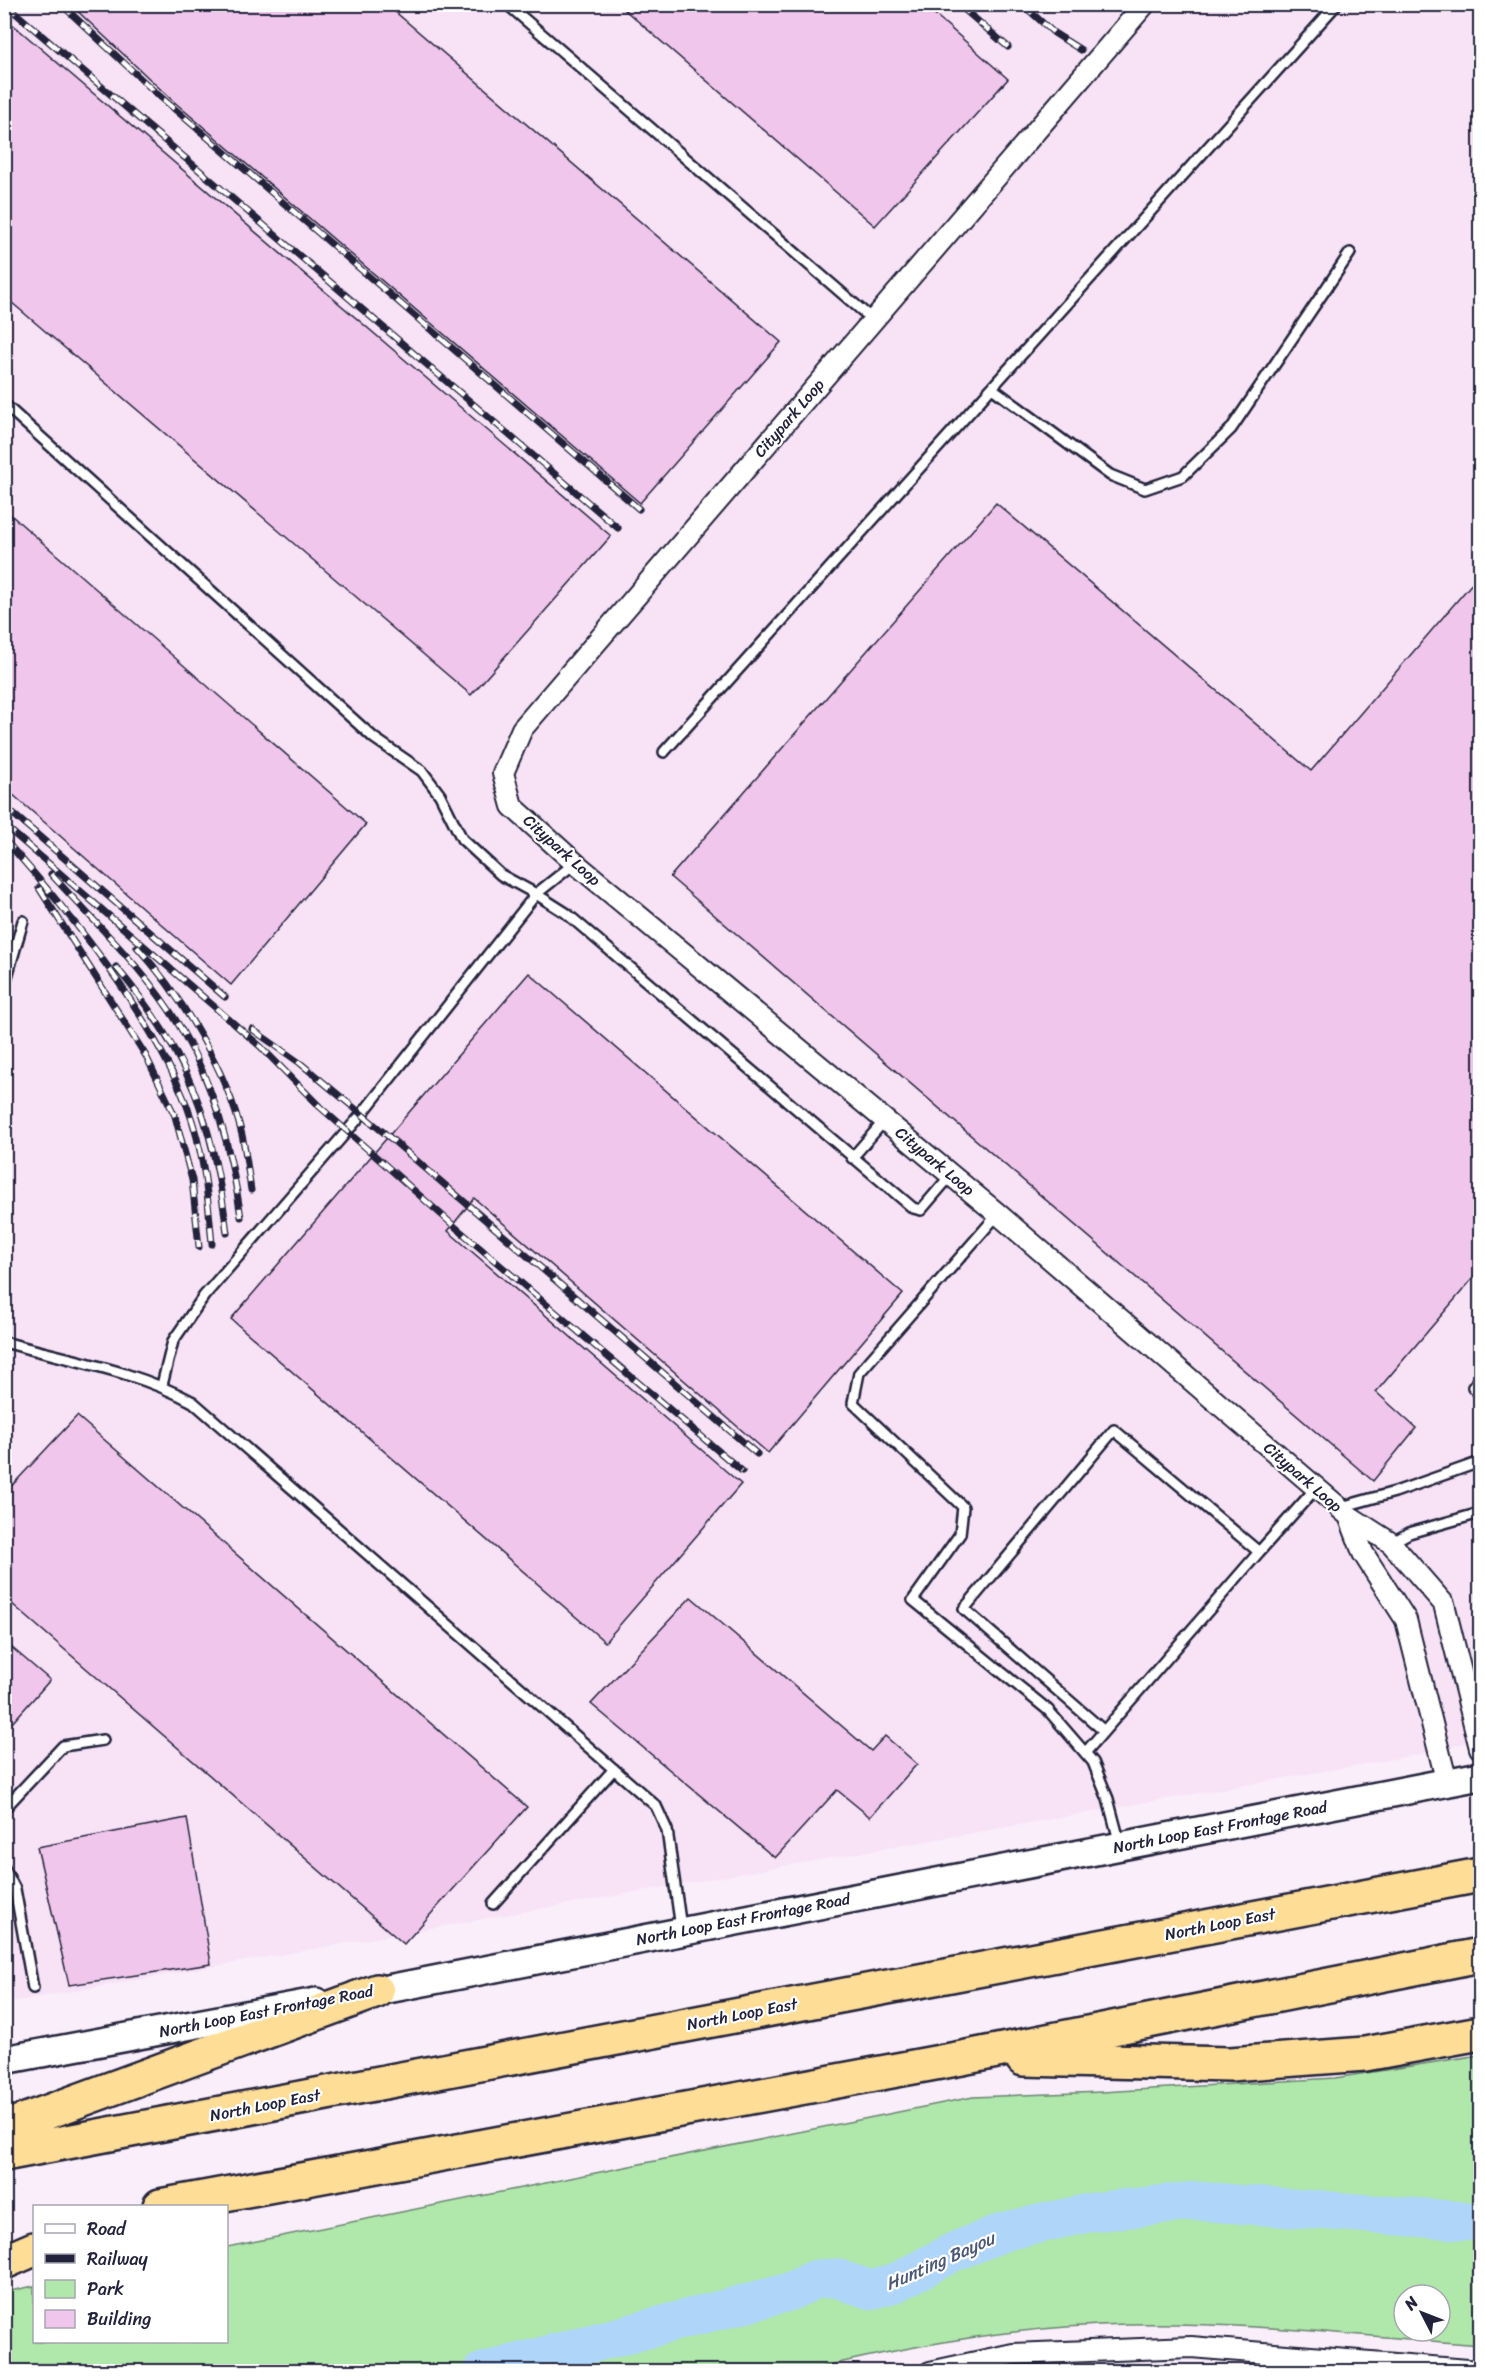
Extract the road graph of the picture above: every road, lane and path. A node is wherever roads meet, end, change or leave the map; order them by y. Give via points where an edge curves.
1 (507, 4) edge
2 (1145, 4) edge
3 (1337, 4) edge
4 (1350, 253) dead end
5 (873, 320) junction
6 (992, 388) junction
7 (4, 404) edge
8 (664, 752) dead end
9 (575, 863) junction
10 (536, 894) junction
11 (23, 921) dead end
12 (4, 987) edge
13 (885, 1120) junction
14 (852, 1158) junction
15 (951, 1175) junction
16 (998, 1214) junction
17 (4, 1342) edge
18 (1480, 1379) edge
19 (162, 1385) junction
20 (1480, 1394) edge
21 (1480, 1462) edge
22 (1316, 1488) junction
23 (1343, 1512) junction
24 (1480, 1513) edge
25 (1391, 1543) junction
26 (1259, 1552) junction
27 (1104, 1731) junction
28 (104, 1740) dead end
29 (1480, 1748) edge
30 (1085, 1753) junction
31 (614, 1769) junction
32 (1480, 1776) edge
33 (1447, 1783) junction
34 (4, 1809) edge
35 (1121, 1846) junction
36 (4, 1868) edge
37 (1480, 1875) edge
38 (493, 1904) dead end
39 (681, 1930) junction
40 (1480, 1956) edge
41 (33, 1988) dead end
42 (376, 1991) junction
43 (1480, 2033) edge
44 (962, 2058) junction
45 (4, 2060) edge
46 (4, 2127) edge
47 (4, 2154) edge
48 (165, 2205) edge
49 (33, 2230) edge
50 (4, 2236) edge
51 (33, 2249) edge
52 (4, 2262) edge
53 (1420, 2369) edge
54 (1480, 2371) edge
55 (930, 2372) edge

1 - 5 lane
2 - 5 street, Citypark Loop
3 - 6 lane
4 - 6 lane via 1231,429 1184,476 1145,489 1110,475
5 - 9 street, Citypark Loop via 522,729 503,773 512,806
6 - 8 lane
7 - 10 lane via 374,738 422,771 440,795 462,839 501,875
9 - 10 lane
9 - 13 street, Citypark Loop
10 - 14 lane via 566,913
10 - 19 lane via 362,1114 204,1296 173,1341
11 - 12 lane
13 - 14 lane
13 - 15 street, Citypark Loop
14 - 15 lane via 913,1208 921,1210
15 - 16 street, Citypark Loop
16 - 22 street, Citypark Loop
16 - 30 lane via 859,1373 853,1403 963,1507 960,1534 913,1600 1048,1710
17 - 19 lane
18 - 20 lane via 1473,1387
19 - 31 lane via 193,1402
21 - 23 lane
22 - 23 street, Citypark Loop
22 - 26 lane
23 - 25 street, Citypark Loop
23 - 33 street, Citypark Loop via 1363,1553 1406,1620
24 - 25 lane via 1409,1533
25 - 29 street, Citypark Loop via 1444,1604
26 - 27 lane
26 - 27 lane via 1114,1430 964,1609
27 - 30 lane
28 - 34 lane via 63,1746
30 - 35 lane via 1093,1762 1108,1799
31 - 38 lane
31 - 39 lane via 656,1806 667,1830
32 - 33 main road, North Loop East Frontage Road
33 - 35 main road, North Loop East Frontage Road
35 - 39 main road, North Loop East Frontage Road
36 - 41 lane via 15,1889
37 - 47 highway, North Loop East
39 - 42 main road, North Loop East Frontage Road
40 - 44 highway
42 - 45 main road, North Loop East Frontage Road
42 - 46 highway
43 - 44 highway via 1365,2054 1230,2064
44 - 48 highway
49 - 50 highway
51 - 52 highway
53 - 54 street
53 - 55 street via 1191,2348 1013,2354

